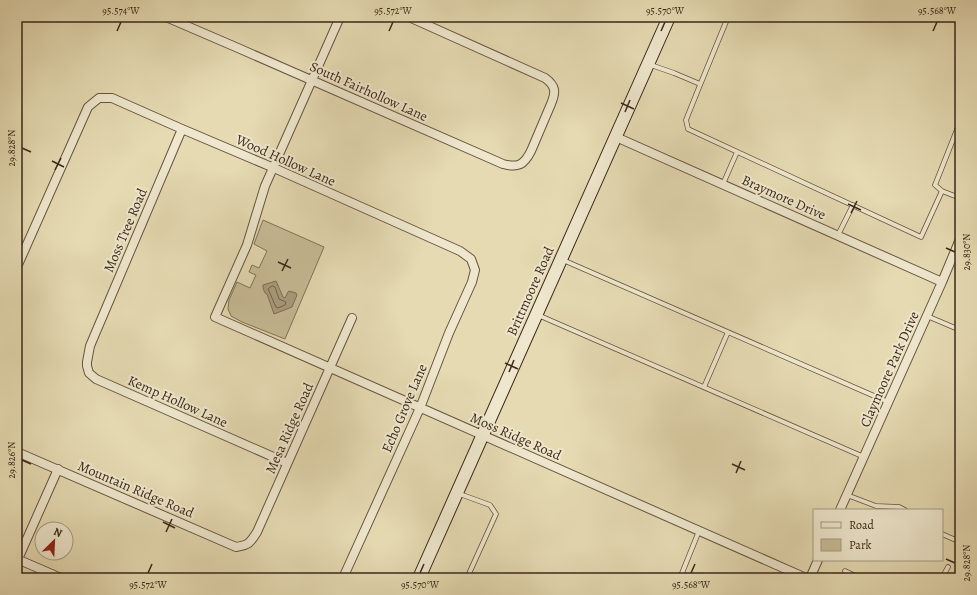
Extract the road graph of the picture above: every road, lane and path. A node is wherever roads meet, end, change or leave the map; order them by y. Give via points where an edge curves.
1 (166, 17) edge
2 (340, 17) edge
3 (409, 17) edge
4 (669, 17) edge
5 (728, 17) edge
6 (648, 64) junction
7 (312, 81) junction
8 (700, 84) junction
9 (960, 122) edge
10 (182, 129) junction
11 (616, 137) junction
12 (737, 152) junction
13 (274, 168) junction
14 (723, 184) junction
15 (942, 190) junction
16 (960, 198) edge
17 (853, 205) junction
18 (838, 235) junction
19 (960, 239) edge
20 (460, 251) joint
21 (561, 259) junction
22 (17, 267) edge
23 (942, 282) junction
24 (536, 314) junction
25 (927, 316) junction
26 (352, 318) dead end
27 (960, 330) edge
28 (728, 332) junction
29 (93, 341) joint
30 (329, 368) junction
31 (704, 387) junction
32 (888, 402) junction
33 (420, 408) junction
34 (482, 435) junction
35 (17, 452) edge
36 (864, 457) junction
37 (288, 463) junction
38 (58, 469) junction
39 (457, 493) junction
40 (847, 494) junction
41 (840, 509) edge
42 (903, 509) edge
43 (699, 531) junction
44 (943, 534) edge
45 (960, 536) edge
46 (246, 546) joint
47 (18, 559) edge
48 (818, 561) edge
49 (948, 567) dead end
50 (845, 571) dead end
51 (61, 578) edge
52 (343, 578) edge
53 (419, 578) edge
54 (467, 578) edge
55 (680, 578) edge
56 (806, 578) edge
57 (810, 578) edge
58 (860, 578) edge
59 (942, 578) edge

1 - 7 street, South Fairhollow Lane
2 - 7 street
3 - 7 street, South Fairhollow Lane via 551,82 554,96 527,159 522,164 512,167 502,164
4 - 6 main road, Brittmoore Road
5 - 8 lane
6 - 8 lane
6 - 11 main road, Brittmoore Road
7 - 13 street
8 - 12 lane via 686,120 688,129
9 - 15 lane via 935,185
10 - 13 street, Wood Hollow Lane
10 - 22 street, Wood Hollow Lane via 112,98 100,98 88,107
10 - 29 street, Moss Tree Road
11 - 14 street, Braymore Drive
11 - 21 main road, Brittmoore Road
12 - 14 lane
12 - 17 lane
13 - 20 street, Wood Hollow Lane
13 - 30 street, Moss Ridge Road via 265,186 247,245 215,317
14 - 18 street, Braymore Drive
15 - 16 lane
15 - 17 lane via 921,236
17 - 18 lane
18 - 23 street, Braymore Drive
19 - 23 street, Claymoore Park Drive
20 - 33 street, Echo Grove Lane via 471,259 473,264 475,270 472,282
21 - 24 main road, Brittmoore Road
21 - 28 lane
23 - 25 street, Claymoore Park Drive
24 - 31 lane
24 - 34 main road, Brittmoore Road
25 - 27 lane
25 - 32 street, Claymoore Park Drive
26 - 30 street, Mesa Ridge Road
28 - 31 lane
28 - 32 lane
29 - 37 street, Kemp Hollow Lane via 87,366 96,380
30 - 33 street, Moss Ridge Road
30 - 37 street, Mesa Ridge Road
31 - 36 lane
32 - 36 street, Claymoore Park Drive
33 - 34 street, Moss Ridge Road
33 - 52 street, Echo Grove Lane
34 - 39 main road, Brittmoore Road
34 - 43 street, Moss Ridge Road
35 - 38 street, Mountain Ridge Road
36 - 40 street, Claymoore Park Drive
37 - 46 street, Mesa Ridge Road via 257,532
38 - 46 street, Mountain Ridge Road via 236,547
38 - 47 street
39 - 53 main road, Brittmoore Road
39 - 54 lane via 490,505 496,514
40 - 41 street, Claymoore Park Drive
40 - 42 lane via 876,506
43 - 55 lane
43 - 56 street, Moss Ridge Road
44 - 45 lane via 958,541
47 - 51 street
48 - 57 street
49 - 59 lane
50 - 58 lane

